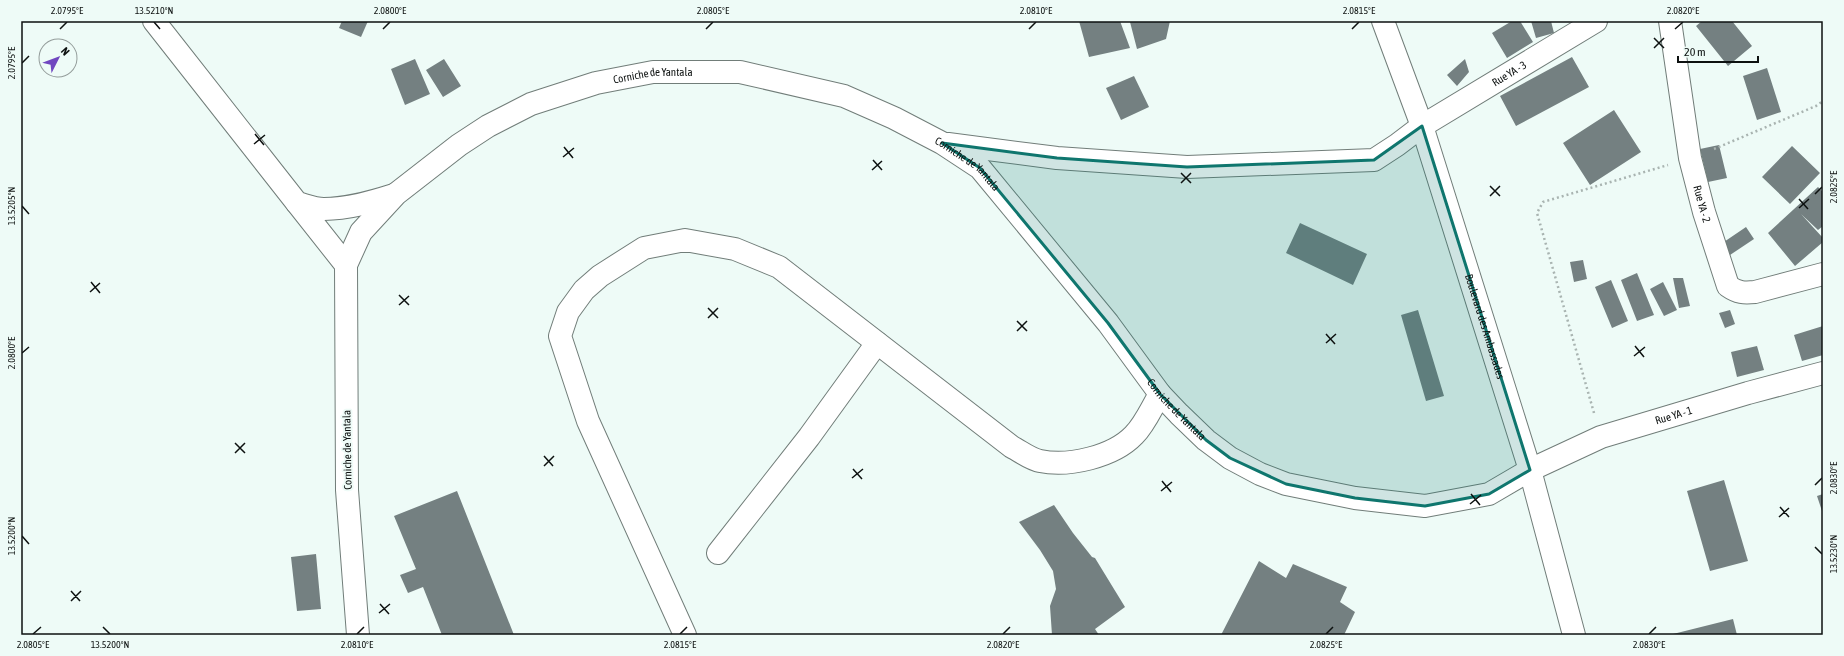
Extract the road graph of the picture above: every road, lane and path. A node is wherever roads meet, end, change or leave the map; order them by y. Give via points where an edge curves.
1 (154, 21) edge
2 (1384, 21) edge
3 (1596, 21) edge
4 (1670, 21) edge
5 (1823, 101) edge
6 (1422, 126) junction
7 (942, 143) junction
8 (1690, 158) junction
9 (396, 194) junction
10 (297, 203) junction
11 (346, 265) junction
12 (1823, 274) edge
13 (877, 343) junction
14 (1823, 373) edge
15 (1160, 394) junction
16 (1601, 437) junction
17 (1530, 470) junction
18 (718, 553) dead end
19 (358, 635) edge
20 (684, 635) edge
21 (1574, 635) edge

1 - 10 street
2 - 6 street, Boulevard des Ambassades
3 - 6 street, Rue YA - 3
4 - 8 street, Rue YA - 2
5 - 8 path
6 - 7 street, Rue YA - 3 via 1374,160 1187,167 1057,158
6 - 17 street, Boulevard des Ambassades
7 - 9 street, Corniche de Yantala via 844,96 740,72 653,72 596,83 531,104 458,145
7 - 15 street, Corniche de Yantala via 980,168 1108,323
8 - 12 street, Rue YA - 2 via 1728,286 1736,292 1756,292
8 - 16 path via 1543,202 1537,213
9 - 10 street via 365,204 339,208 323,209
9 - 11 street, Corniche de Yantala via 361,232
10 - 11 street
11 - 19 street, Corniche de Yantala via 348,490
13 - 15 street via 1012,447 1038,461 1067,463 1104,454 1122,446 1135,435
13 - 18 street via 809,437
13 - 20 street via 779,267 735,249 685,240 644,248 622,261 584,290 568,312 560,336 588,421
14 - 16 street, Rue YA - 1
15 - 17 street, Corniche de Yantala via 1206,440 1230,458 1286,484 1355,498 1425,506 1489,494
16 - 17 street, Rue YA - 1
17 - 21 street, Boulevard des Ambassades

